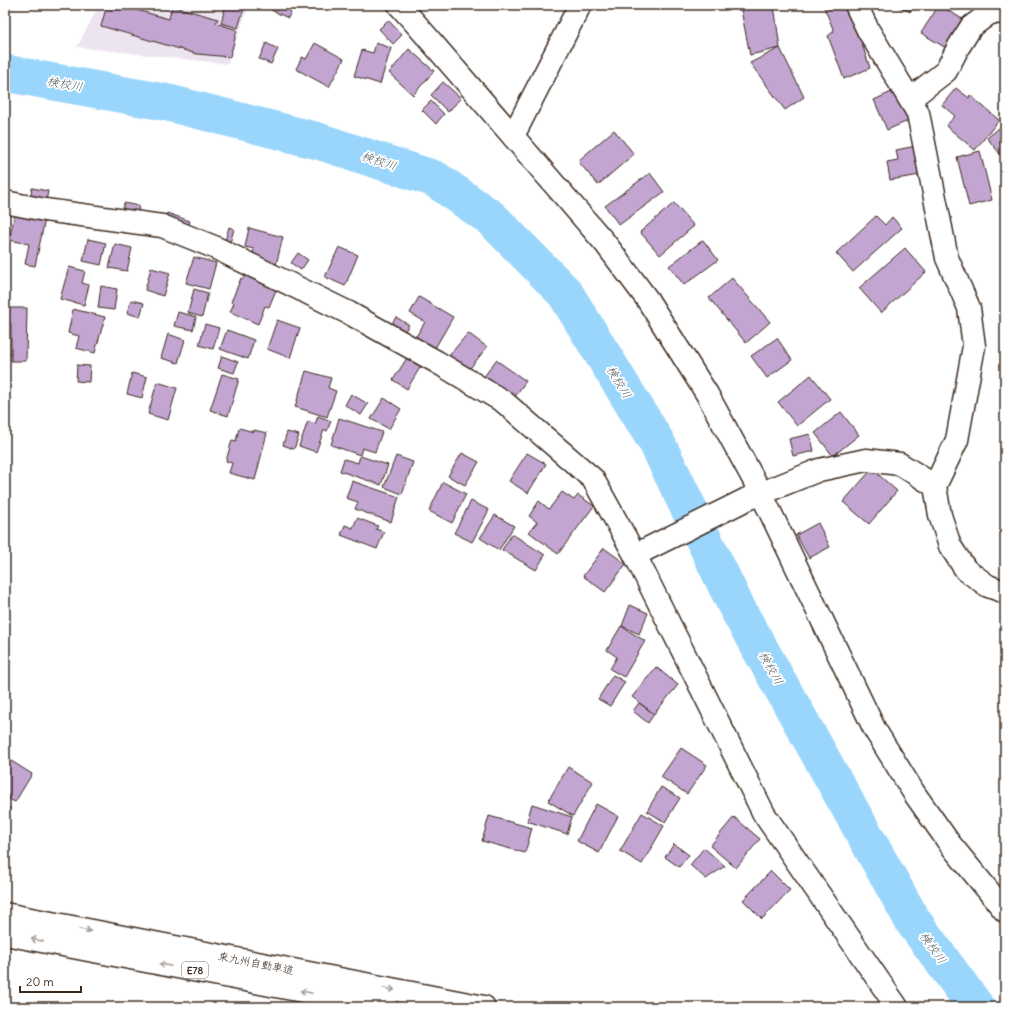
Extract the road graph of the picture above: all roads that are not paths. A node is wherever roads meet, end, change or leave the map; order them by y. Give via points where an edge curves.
1 (399, 5) edge
2 (580, 5) edge
3 (856, 5) edge
4 (1005, 12) edge
5 (910, 99) junction
6 (513, 136) junction
7 (5, 202) edge
8 (935, 486) junction
9 (754, 496) junction
10 (642, 551) junction
11 (1005, 592) edge
12 (1005, 911) edge
13 (5, 914) edge
14 (5, 934) edge
15 (386, 1007) edge
16 (484, 1007) edge
17 (897, 1007) edge

1 - 6 main road
2 - 6 main road
3 - 5 main road via 868,30
4 - 5 main road via 991,12 971,28 946,71
5 - 8 main road via 918,112 947,258 969,308 974,346 957,440
6 - 9 main road via 605,243 647,299 707,394
7 - 10 main road via 162,226 214,247 349,313 504,402 593,479
8 - 9 main road via 900,464 866,460 819,470
8 - 11 main road via 940,515 950,546 966,570 988,586
9 - 10 main road
9 - 12 main road via 875,730 914,793 950,844
10 - 17 main road via 764,814
13 -> 16 main road, 東九州自動車道 / E78
15 -> 14 main road, 東九州自動車道 / E78

